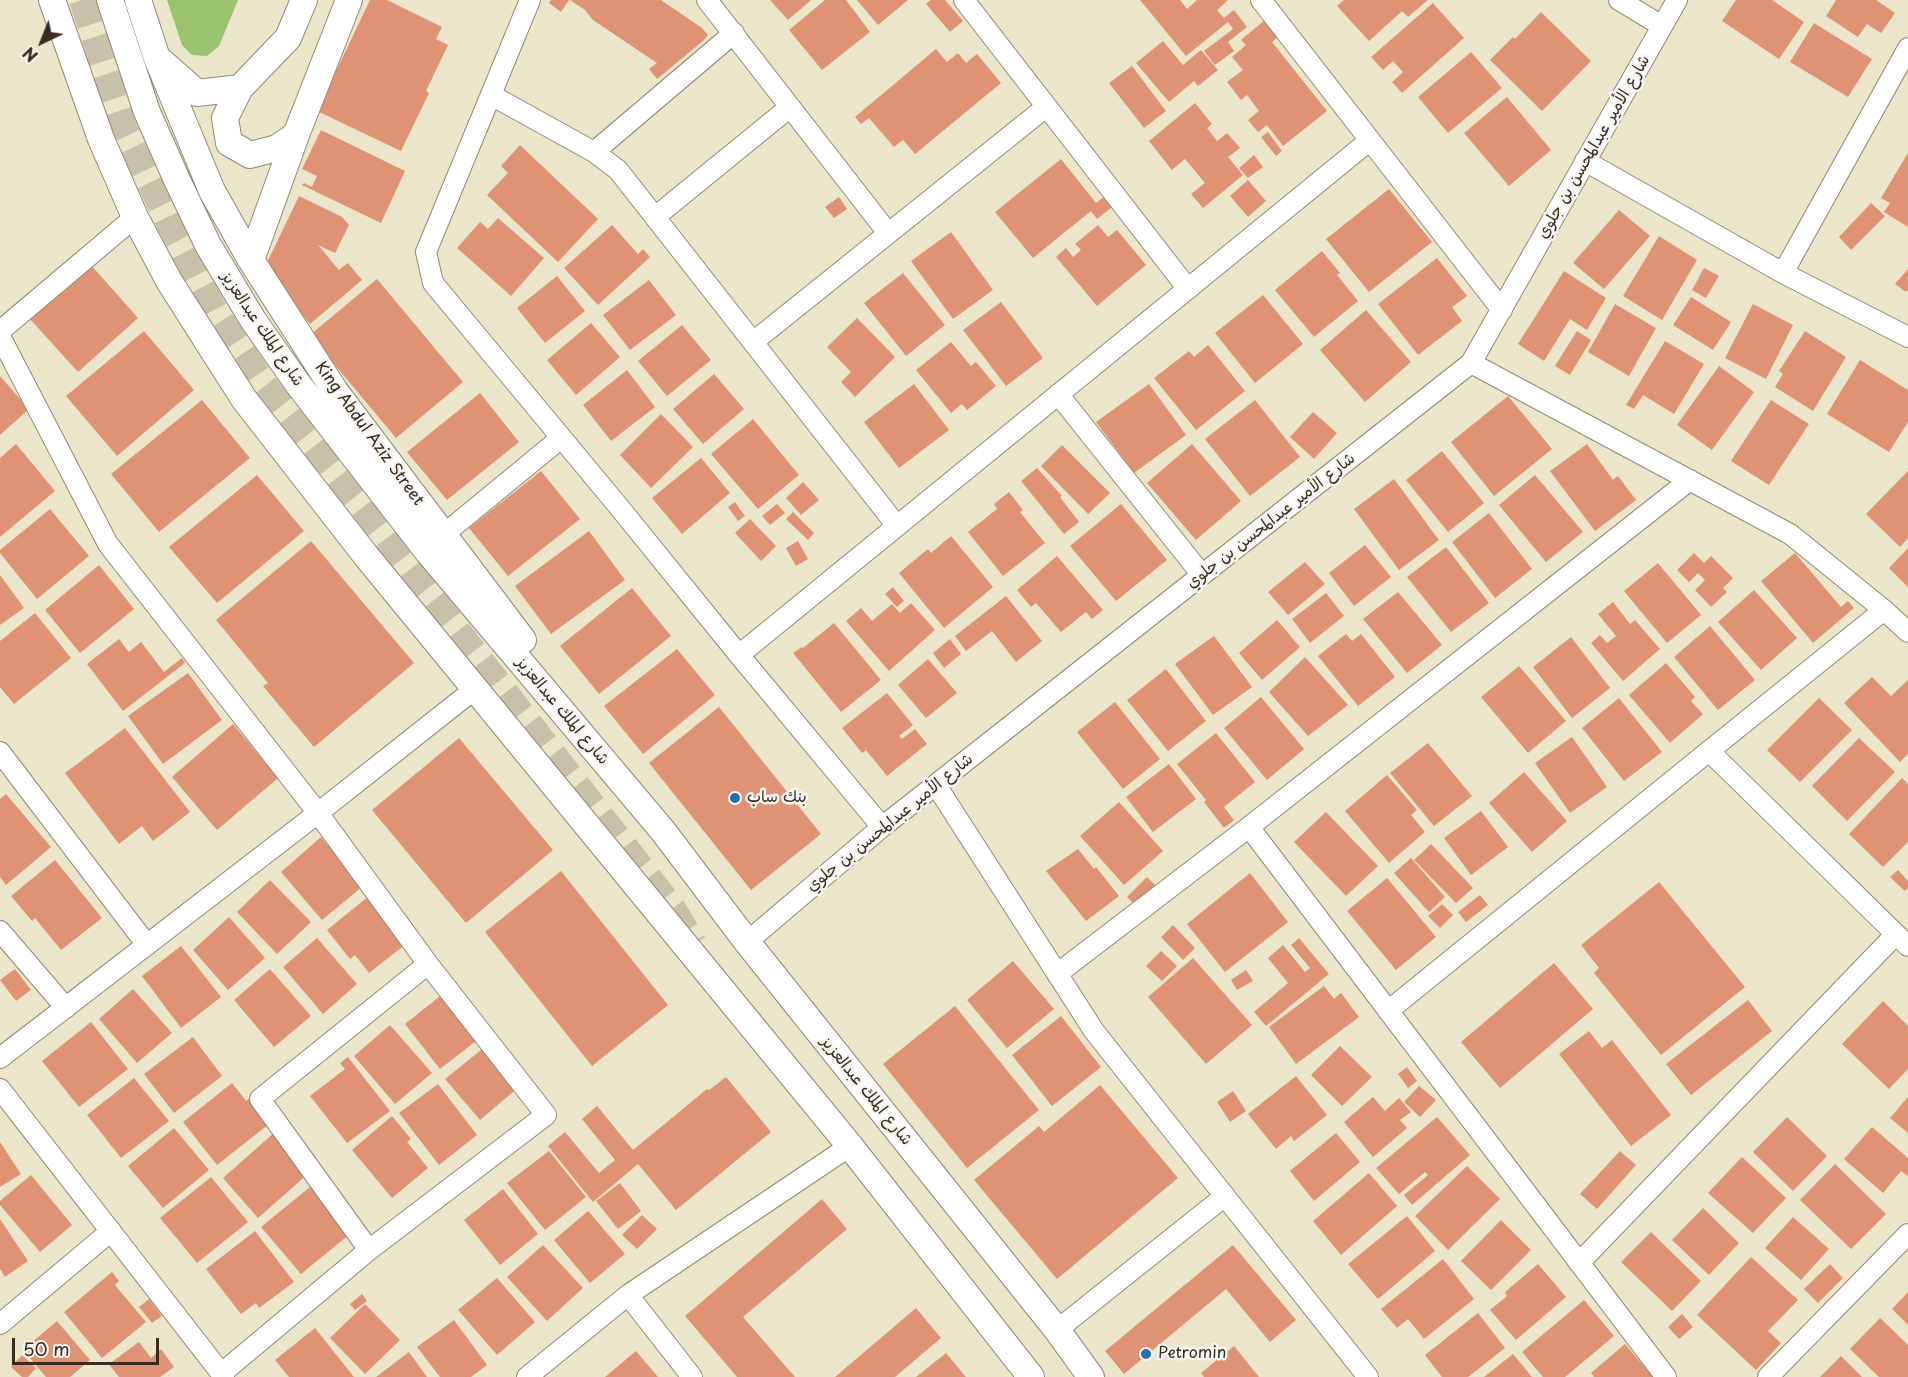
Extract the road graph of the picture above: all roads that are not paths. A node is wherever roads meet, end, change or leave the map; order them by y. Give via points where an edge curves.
1 (52, 0) edge
2 (110, 0) edge
3 (138, 0) edge
4 (304, 0) edge
5 (350, 0) edge
6 (530, 0) edge
7 (707, 0) edge
8 (964, 0) edge
9 (1261, 0) edge
10 (1619, 0) edge
11 (1677, 0) edge
12 (1662, 26) junction
13 (734, 33) junction
14 (1908, 48) edge
15 (157, 58) junction
16 (240, 88) junction
17 (491, 95) junction
18 (790, 107) junction
19 (1046, 107) junction
20 (296, 135) junction
21 (1370, 141) junction
22 (594, 152) junction
23 (1586, 161) junction
24 (135, 217) junction
25 (655, 217) junction
26 (888, 233) junction
27 (251, 260) junction
28 (1783, 273) junction
29 (1188, 289) junction
30 (1502, 310) junction
31 (0, 331) edge
32 (0, 336) edge
33 (1908, 337) edge
34 (753, 342) junction
35 (1471, 363) junction
36 (1058, 394) junction
37 (561, 438) junction
38 (1690, 480) junction
39 (897, 526) junction
40 (443, 535) junction
41 (1202, 575) junction
42 (1884, 610) junction
43 (1908, 632) edge
44 (739, 655) junction
45 (476, 688) junction
46 (1709, 751) junction
47 (1, 754) edge
48 (936, 785) junction
49 (318, 813) junction
50 (882, 827) junction
51 (1249, 827) junction
52 (663, 831) junction
53 (0, 931) edge
54 (1902, 940) edge
55 (747, 942) junction
56 (147, 945) junction
57 (428, 964) junction
58 (1057, 974) junction
59 (66, 1008) junction
60 (1388, 1011) junction
61 (0, 1058) edge
62 (0, 1089) edge
63 (850, 1146) junction
64 (1225, 1196) junction
65 (111, 1231) junction
66 (1908, 1234) edge
67 (369, 1250) junction
68 (1579, 1263) junction
69 (628, 1295) junction
70 (0, 1324) edge
71 (1057, 1330) junction
72 (223, 1375) edge
73 (527, 1377) edge
74 (692, 1377) edge
75 (1031, 1377) edge
76 (1091, 1377) edge
77 (1368, 1377) edge
78 (1666, 1377) edge
79 (1768, 1377) edge

1 - 24 street via 101,139
2 - 52 street, شارع الملك عبدالعزيز via 147,112 177,180 208,245 253,321 428,552
3 - 15 street, King Abdul Aziz Street
4 - 16 street via 288,38
5 - 20 street
6 - 17 street
7 - 13 street
8 - 19 street
9 - 21 street
10 - 12 street
11 - 12 street, شارع الأمير عبدالمحسن بن جلوي
12 - 23 street, شارع الأمير عبدالمحسن بن جلوي
13 - 18 street
13 - 22 street
14 - 28 street
15 - 16 street via 197,93
15 - 27 street, King Abdul Aziz Street via 212,191
16 - 20 street via 225,118 230,143 250,155 277,148
17 - 22 street
17 - 37 street via 426,252 433,283
18 - 25 street
18 - 26 street
19 - 26 street
19 - 29 street
20 - 27 street
21 - 29 street
21 - 30 street
22 - 25 street via 618,170
23 - 28 street
23 - 30 street, شارع الأمير عبدالمحسن بن جلوي
24 - 31 street
24 - 45 street via 244,399
25 - 34 street
26 - 34 street
27 - 40 street, King Abdul Aziz Street via 335,391
28 - 33 street
29 - 36 street
30 - 35 street, شارع الأمير عبدالمحسن بن جلوي
32 - 49 street via 108,544
34 - 39 street
35 - 38 street
35 - 41 street, شارع الأمير عبدالمحسن بن جلوي
36 - 39 street
36 - 41 street
37 - 40 street
37 - 44 street
38 - 42 street via 1790,534
38 - 51 street
39 - 44 street
40 - 52 street, King Abdul Aziz Street
41 - 48 street, شارع الأمير عبدالمحسن بن جلوي
42 - 43 street
42 - 46 street
44 - 50 street
45 - 49 street
45 - 63 street
46 - 54 street
46 - 60 street
47 - 56 street
48 - 50 street, شارع الأمير عبدالمحسن بن جلوي
48 - 58 street
49 - 56 street
49 - 57 street
50 - 55 street, شارع الأمير عبدالمحسن بن جلوي
51 - 58 street
51 - 60 street
52 - 55 street, شارع الملك عبدالعزيز
53 - 59 street
54 - 68 street
55 - 71 street, شارع الملك عبدالعزيز
56 - 59 street
57 - 67 street via 260,1100
57 - 67 street via 546,1115
58 - 64 street via 1094,1031
59 - 61 street
60 - 68 street
62 - 65 street
63 - 69 street
63 - 75 street
64 - 71 street
64 - 77 street
65 - 70 street
65 - 72 street
66 - 79 street
67 - 72 street
68 - 78 street
69 - 73 street
69 - 74 street
71 - 76 street, شارع الملك عبدالعزيز

